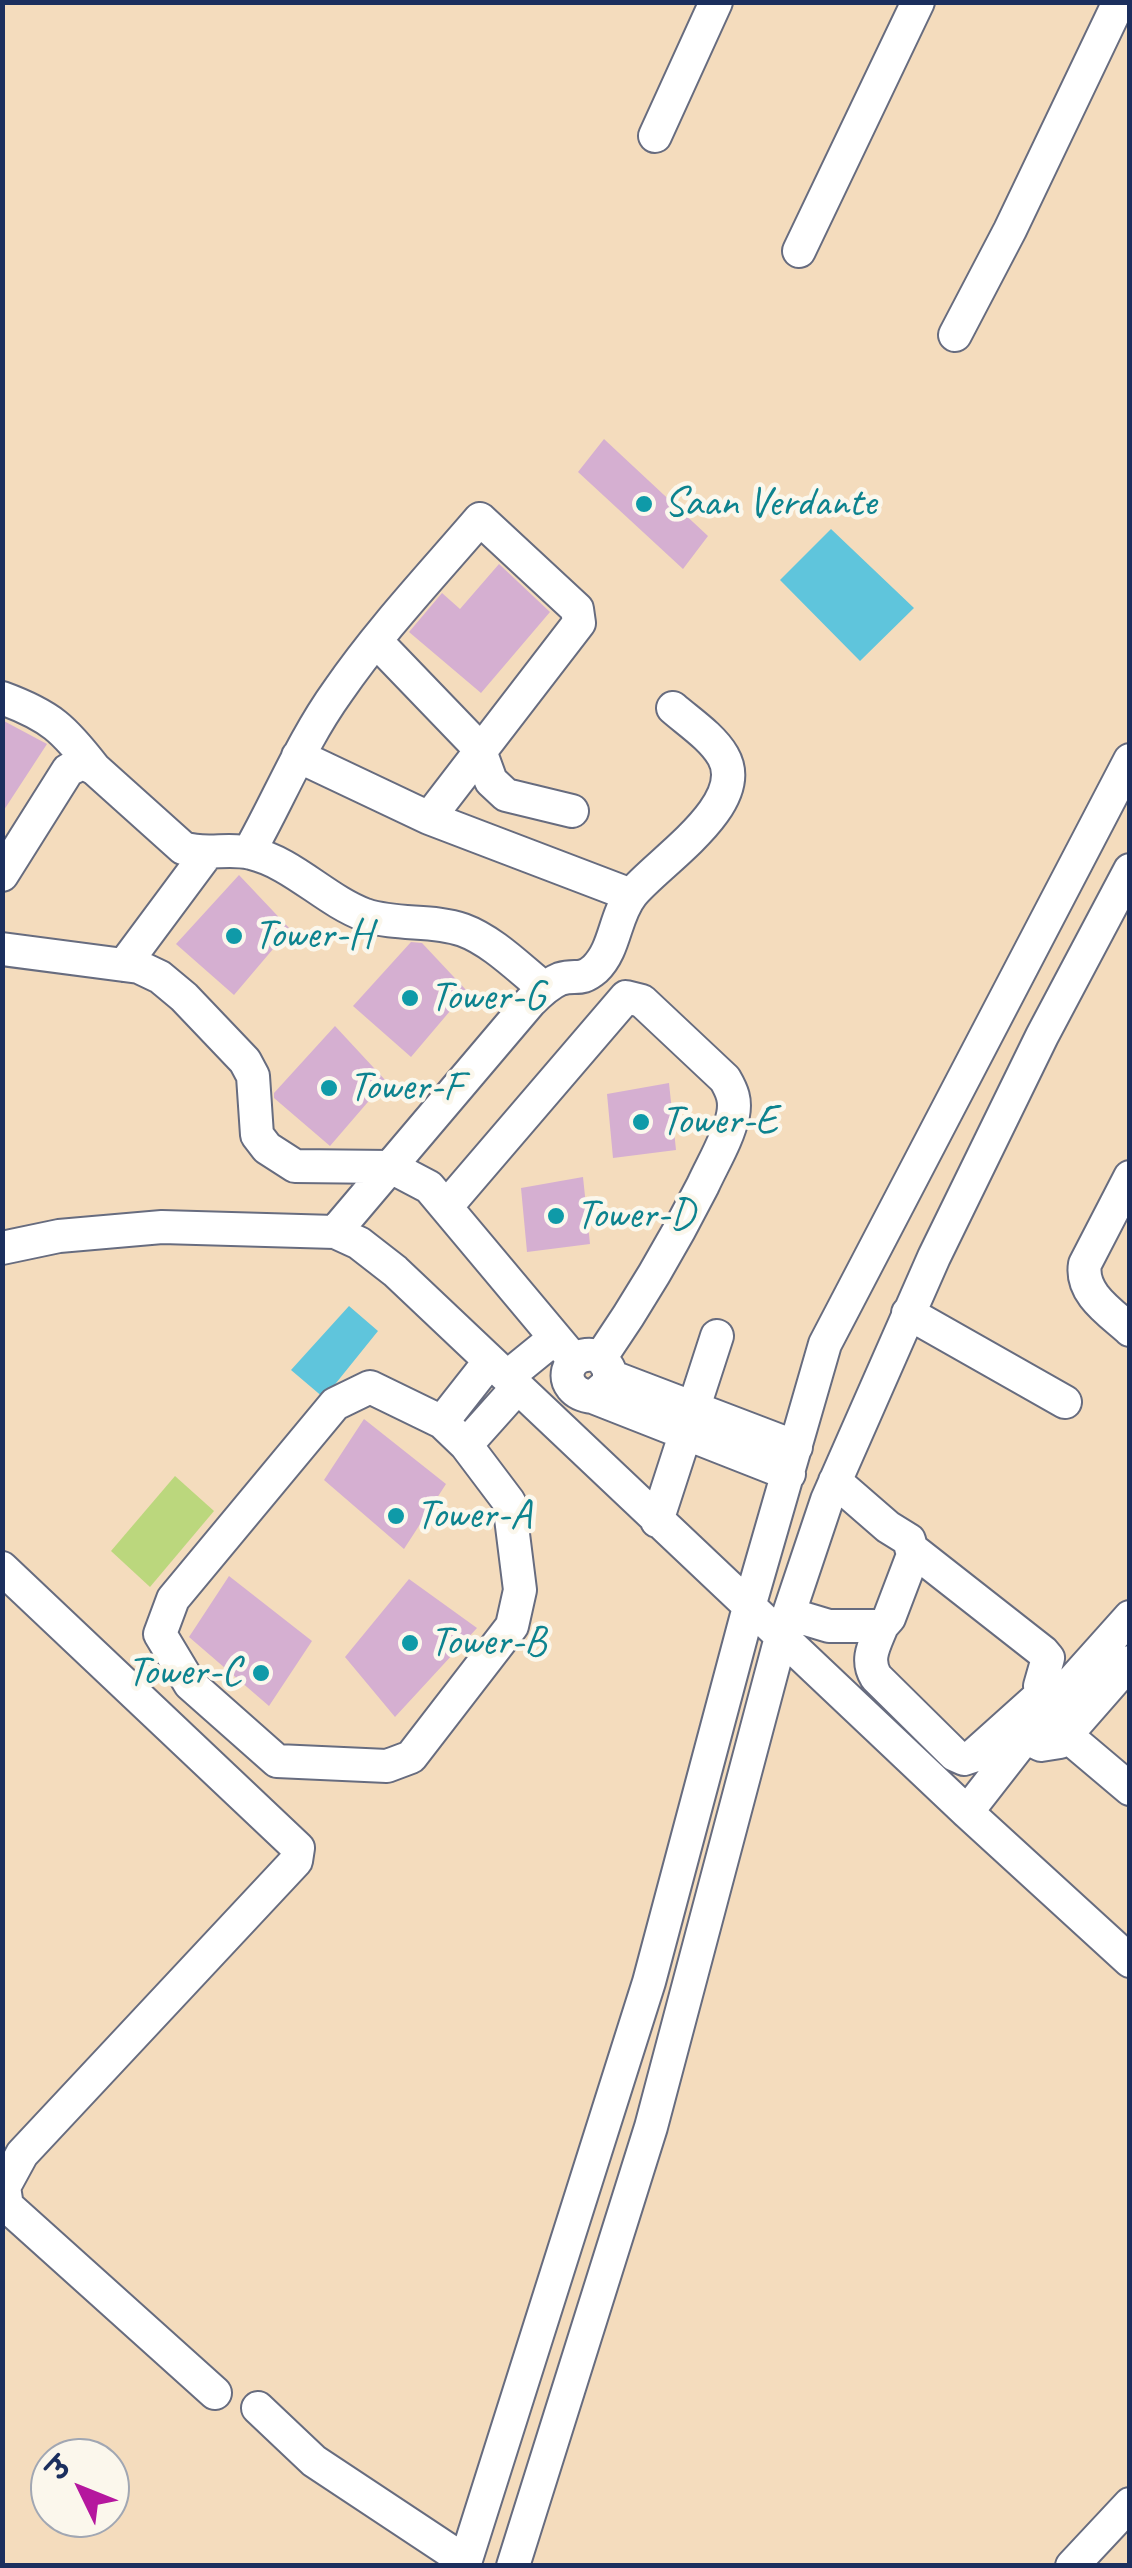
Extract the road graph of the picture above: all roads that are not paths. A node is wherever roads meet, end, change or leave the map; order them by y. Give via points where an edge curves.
1 (716, 2) edge
2 (918, 2) edge
3 (1114, 9) edge
4 (655, 136) dead end
5 (800, 252) dead end
6 (955, 335) dead end
7 (376, 641) junction
8 (2, 698) edge
9 (673, 708) dead end
10 (480, 751) junction
11 (298, 756) junction
12 (1130, 760) edge
13 (96, 769) junction
14 (572, 810) dead end
15 (429, 818) junction
16 (208, 852) junction
17 (249, 852) junction
18 (1130, 870) edge
19 (2, 875) edge
20 (630, 895) junction
21 (2, 949) edge
22 (124, 965) junction
23 (584, 978) junction
24 (544, 988) junction
25 (626, 996) junction
26 (391, 1167) junction
27 (1130, 1176) edge
28 (446, 1208) junction
29 (336, 1232) junction
30 (2, 1248) edge
31 (908, 1313) junction
32 (1130, 1330) edge
33 (716, 1336) dead end
34 (587, 1366) junction
35 (505, 1375) junction
36 (1065, 1402) dead end
37 (690, 1421) junction
38 (454, 1434) junction
39 (792, 1461) junction
40 (836, 1482) junction
41 (656, 1521) junction
42 (913, 1550) junction
43 (2, 1568) edge
44 (749, 1607) junction
45 (1130, 1616) edge
46 (785, 1626) junction
47 (882, 1626) junction
48 (1130, 1662) edge
49 (1047, 1715) junction
50 (1130, 1788) edge
51 (966, 1812) junction
52 (1130, 1961) edge
53 (215, 2393) dead end
54 (258, 2408) dead end
55 (1130, 2504) edge
56 (465, 2563) edge
57 (514, 2566) edge
58 (1072, 2566) edge

1 - 4 street
2 - 5 street
3 - 6 street
7 - 10 street
7 - 10 street via 480,519 577,608 579,623
7 - 11 street
8 - 13 street via 63,728
9 - 20 street via 719,750 729,774 726,788 709,820
10 - 14 street via 491,781 506,795
10 - 15 street
11 - 15 street
11 - 17 street
12 - 39 street via 846,1299 825,1344
13 - 16 street via 174,842
13 - 19 street via 83,763 68,770
15 - 20 street
16 - 17 street
16 - 22 street
17 - 24 street via 367,915 464,930
18 - 31 street
20 - 23 street via 599,965
21 - 22 street
22 - 26 street via 160,977 246,1061 257,1135 267,1148 294,1166
23 - 24 street via 563,978
23 - 25 street
24 - 26 street
25 - 28 street
25 - 34 street via 642,1001 725,1079 734,1114 675,1244
26 - 28 street via 429,1187
26 - 29 street
27 - 32 street via 1083,1275 1088,1291
28 - 34 street
29 - 30 street via 162,1227
29 - 35 street via 395,1271
31 - 36 street
31 - 40 street
33 - 37 street
34 - 35 street
34 - 37 street
35 - 38 street
35 - 41 street
37 - 39 street
37 - 41 street
38 - 38 street via 370,1387 335,1404 173,1599 160,1634 190,1684 277,1761 387,1766 411,1757 512,1626 520,1590 508,1502
39 - 44 street
40 - 42 street via 910,1540
40 - 46 street
41 - 44 street
42 - 47 street
42 - 49 street via 1048,1658
43 - 53 street via 298,1848 296,1862 22,2154 4,2186 7,2206
44 - 46 street
44 - 56 street via 649,1982
45 - 49 street
46 - 47 street
46 - 51 street
46 - 57 street via 651,2127
47 - 49 street via 869,1666 955,1756 974,1756
48 - 49 street
49 - 50 street
49 - 51 street
51 - 52 street
54 - 56 street via 314,2461
55 - 58 street

